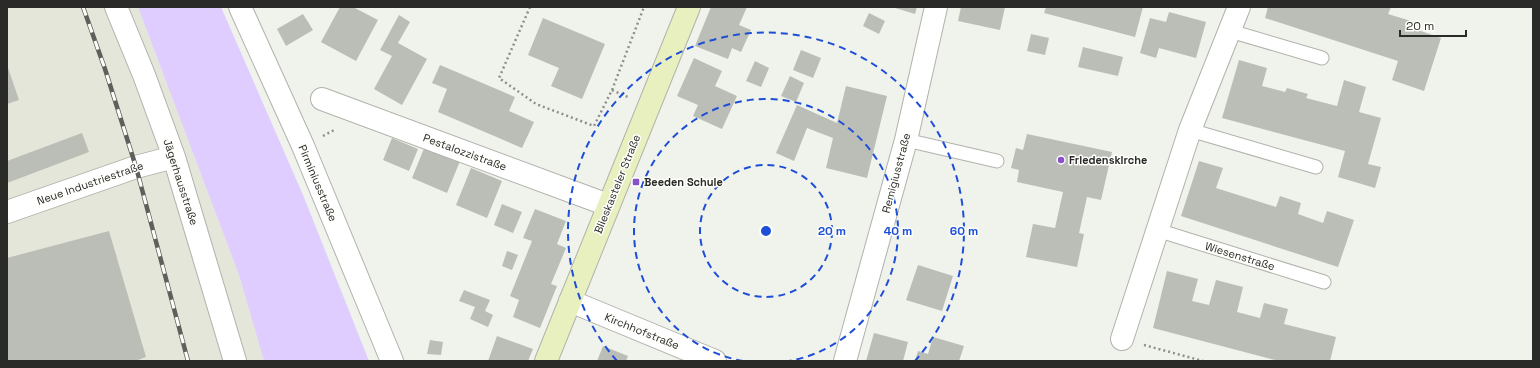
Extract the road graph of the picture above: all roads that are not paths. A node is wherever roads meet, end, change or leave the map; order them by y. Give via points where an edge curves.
1 (116, 7) edge
2 (240, 7) edge
3 (689, 7) edge
4 (936, 7) edge
5 (1239, 7) edge
6 (1230, 31) junction
7 (1322, 58) dead end
8 (322, 99) dead end
9 (1190, 130) junction
10 (906, 140) junction
11 (174, 157) junction
12 (997, 161) dead end
13 (1316, 167) dead end
14 (608, 205) junction
15 (7, 212) edge
16 (1157, 230) junction
17 (1324, 282) dead end
18 (570, 301) junction
19 (1122, 339) road end
20 (235, 361) edge
21 (392, 361) edge
22 (546, 361) edge
23 (715, 361) edge
24 (845, 361) edge

1 - 11 street, Jägerhausstraße
2 - 21 street, Pirminiusstraße via 303,146
3 - 14 street, Blieskasteler Straße
4 - 10 street, Remigiusstraße
5 - 6 street
6 - 7 lane
6 - 9 street
8 - 14 street, Pestalozzistraße
9 - 13 lane
9 - 16 street
10 - 12 lane
10 - 24 street, Remigiusstraße
11 - 15 street, Neue Industriestraße via 136,167
11 - 20 street, Jägerhausstraße
14 - 18 street, Blieskasteler Straße
16 - 17 lane, Wiesenstraße
16 - 19 street
18 - 22 street, Blieskasteler Straße
18 - 23 street, Kirchhofstraße

